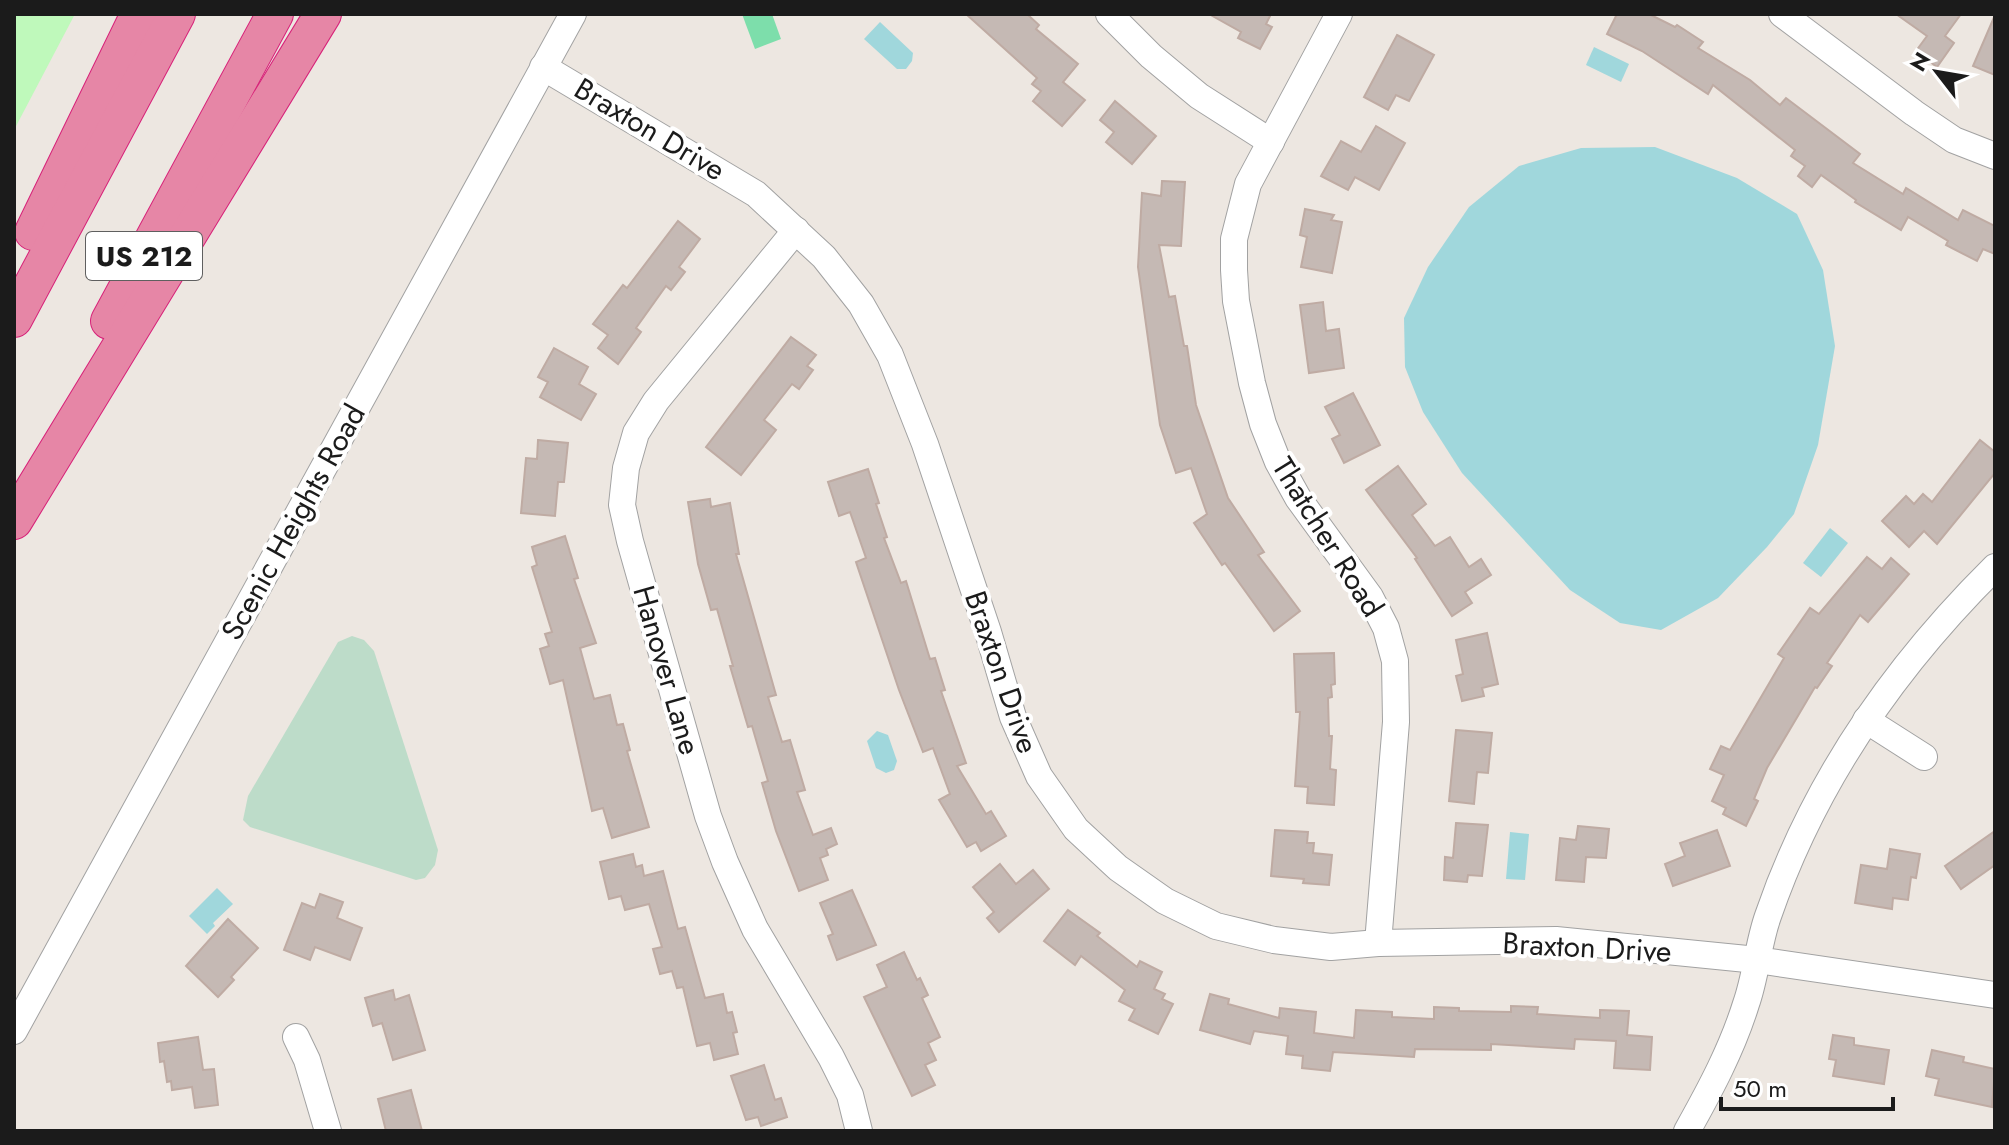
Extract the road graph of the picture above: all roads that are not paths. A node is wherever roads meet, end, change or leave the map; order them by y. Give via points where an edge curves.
1 (139, 14) edge
2 (177, 14) edge
3 (275, 14) edge
4 (323, 14) edge
5 (573, 14) edge
6 (1109, 14) edge
7 (1339, 14) edge
8 (1782, 14) edge
9 (543, 67) junction
10 (1271, 142) junction
11 (1995, 156) edge
12 (796, 230) junction
13 (14, 270) edge
14 (14, 319) edge
15 (14, 499) edge
16 (14, 521) edge
17 (1995, 567) edge
18 (1866, 720) junction
19 (1924, 757) dead end
20 (1378, 943) junction
21 (1757, 960) junction
22 (1995, 995) edge
23 (14, 1031) edge
24 (296, 1037) dead end
25 (328, 1131) edge
26 (859, 1131) edge
27 (1687, 1131) edge

1 - 13 highway
2 - 14 highway, US 212
3 - 15 highway, US 212
4 - 16 highway
5 - 9 street, Scenic Heights Road
6 - 10 street via 1199,96
7 - 10 street, Thatcher Road
8 - 11 street via 1954,140
9 - 12 street, Braxton Drive via 728,175
9 - 23 street, Scenic Heights Road
10 - 20 street, Thatcher Road via 1248,184 1234,239 1236,301 1252,383 1278,462 1370,597 1395,661 1396,722
12 - 20 street, Braxton Drive via 861,304 890,355 925,444 1013,717 1039,776 1076,829 1153,893 1216,926 1331,947
12 - 26 street, Hanover Lane via 656,401 636,433 622,505 725,862 755,929 850,1095
17 - 18 street via 1925,642
18 - 19 street
18 - 21 street via 1816,803 1767,918
20 - 21 street, Braxton Drive via 1556,940
21 - 22 street, Braxton Drive
21 - 27 street via 1719,1073
24 - 25 street

